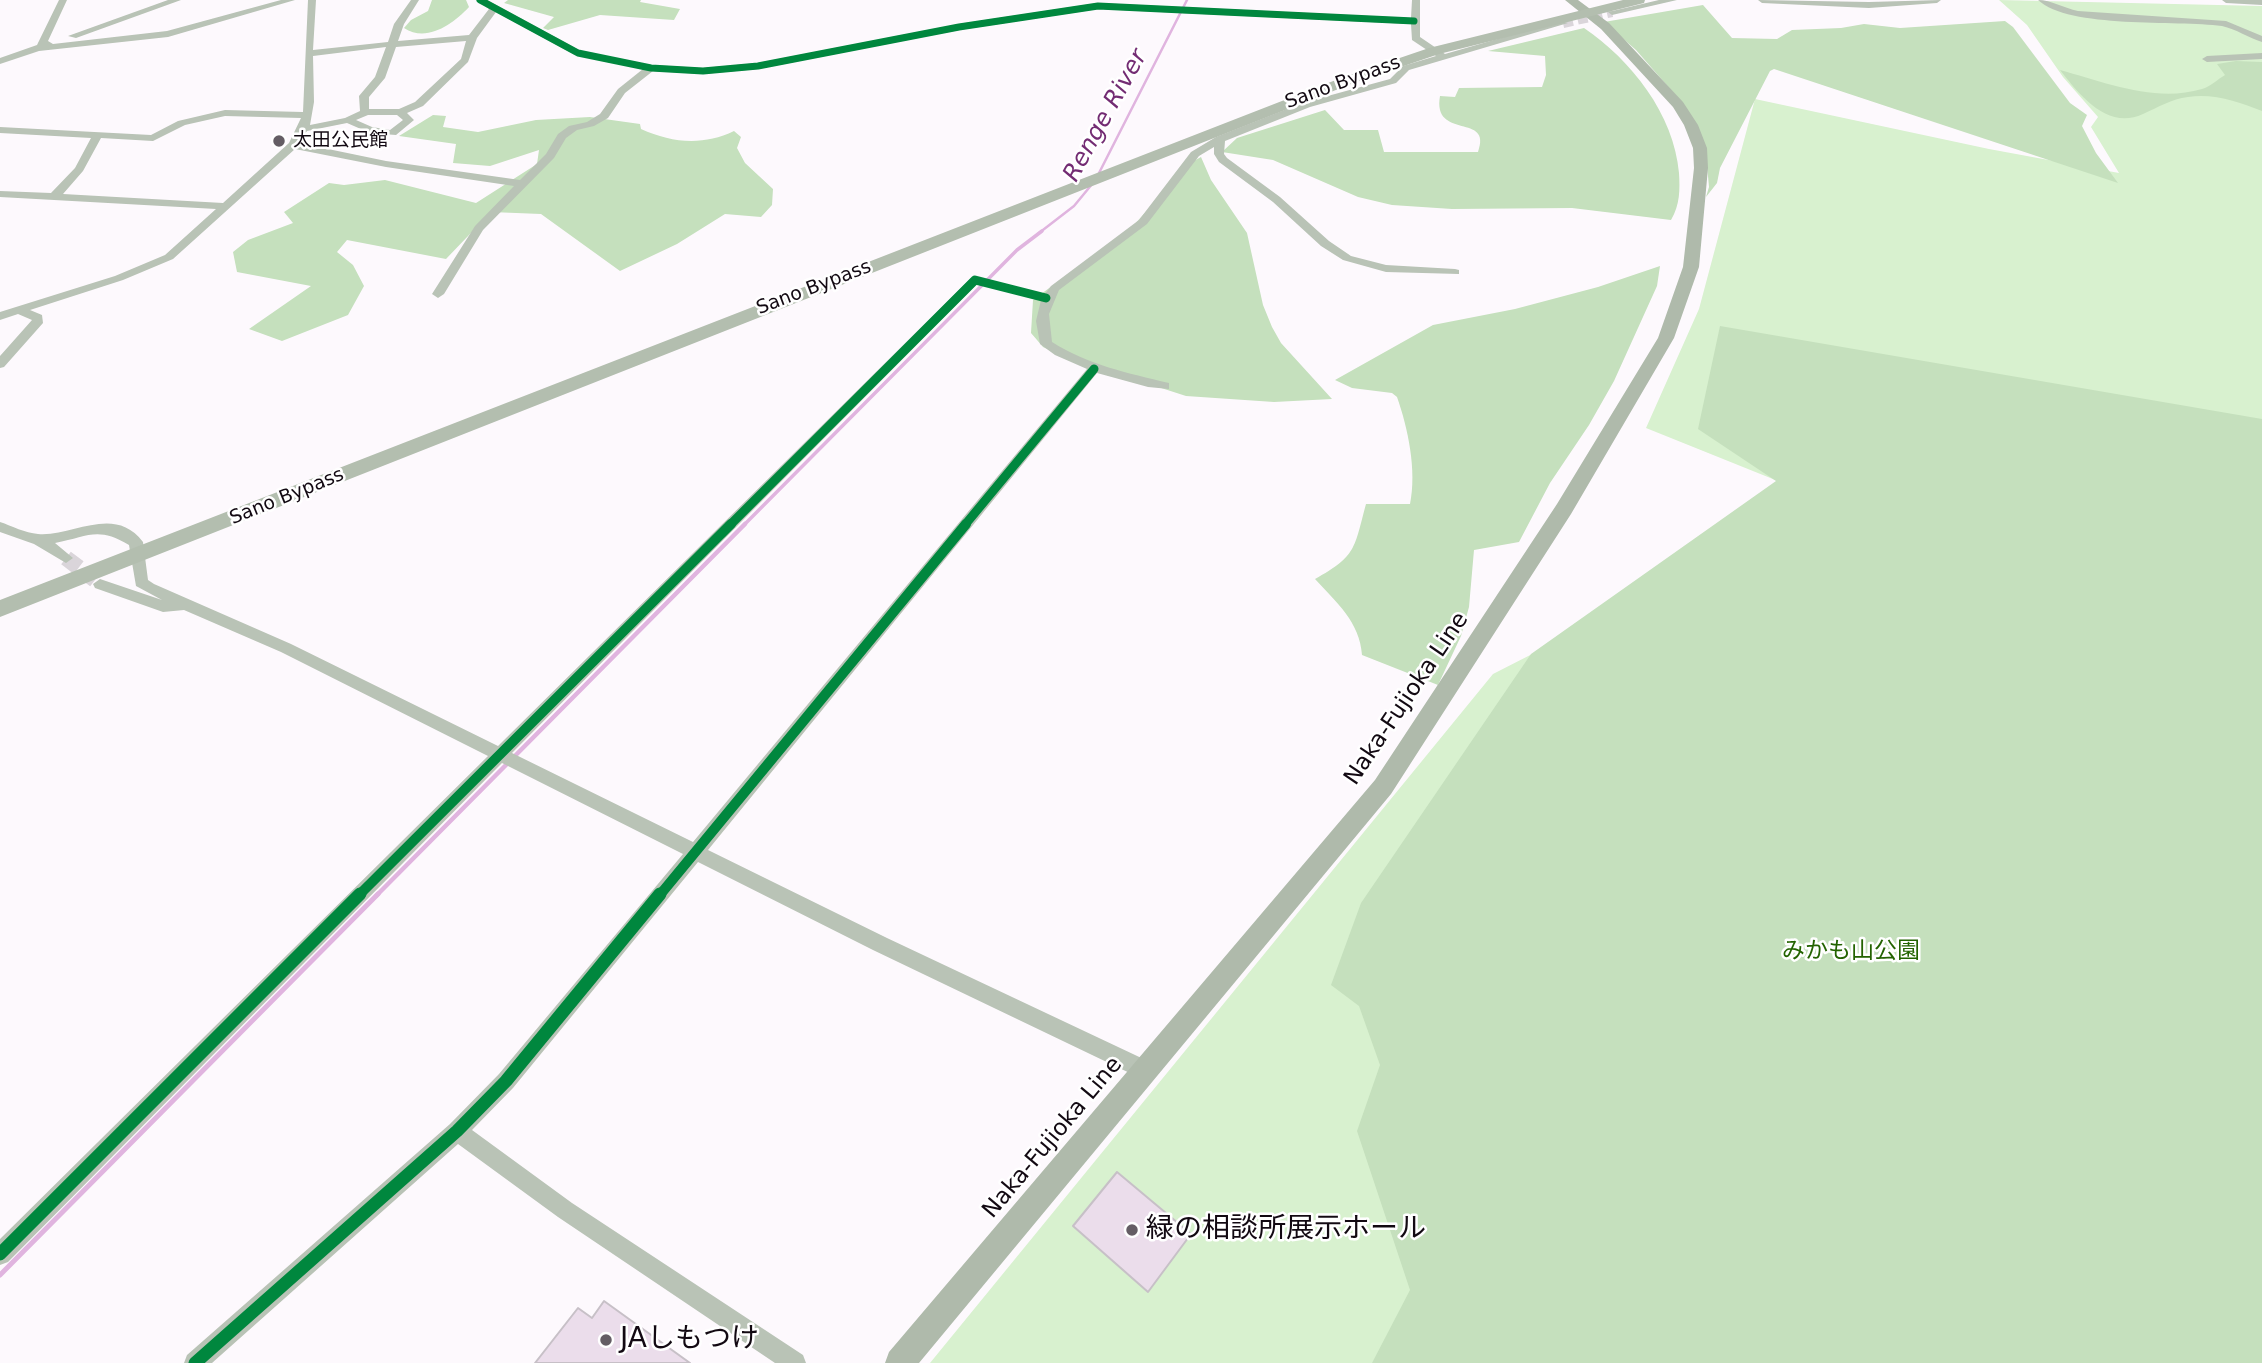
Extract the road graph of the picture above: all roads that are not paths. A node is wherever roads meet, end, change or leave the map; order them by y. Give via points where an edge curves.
1 (62, 0) edge
2 (177, 0) edge
3 (291, 0) edge
4 (312, 0) edge
5 (415, 0) edge
6 (480, 0) edge
7 (1416, 0) edge
8 (1639, 0) edge
9 (1673, 0) edge
10 (1762, 0) edge
11 (1937, 0) edge
12 (2042, 0) edge
13 (2226, 0) edge
14 (2262, 2) edge
15 (1585, 4) edge
16 (494, 8) junction
17 (1612, 12) tunnel mouth
18 (1414, 21) junction
19 (1563, 23) tunnel mouth
20 (472, 38) junction
21 (2262, 39) edge
22 (391, 44) junction
23 (40, 48) junction
24 (1434, 51) junction
25 (308, 54) junction
26 (2262, 55) edge
27 (2207, 59) dead end
28 (0, 61) edge
29 (651, 68) junction
30 (366, 112) junction
31 (400, 112) junction
32 (307, 115) junction
33 (348, 120) junction
34 (304, 129) junction
35 (0, 130) edge
36 (97, 137) junction
37 (1220, 139) junction
38 (293, 145) junction
39 (522, 184) junction
40 (0, 194) edge
41 (55, 196) junction
42 (225, 206) junction
43 (1455, 272) dead end
44 (438, 294) dead end
45 (1046, 298) junction
46 (0, 306) edge
47 (19, 310) junction
48 (0, 316) edge
49 (0, 364) edge
50 (1094, 369) junction
51 (1164, 386) dead end
52 (0, 527) edge
53 (38, 539) junction
54 (137, 549) junction
55 (66, 558) tunnel mouth
56 (100, 583) tunnel mouth
57 (0, 594) edge
58 (187, 604) junction
59 (0, 609) edge
60 (506, 759) junction
61 (697, 852) junction
62 (1144, 1070) junction
63 (457, 1131) junction
64 (0, 1254) edge
65 (195, 1363) edge
66 (795, 1363) edge
67 (900, 1363) edge

1 - 23 street
2 - 23 street
3 - 23 street via 168,34
4 - 25 street
5 - 22 street
6 - 16 street
7 - 18 street
8 - 15 highway, Sano Bypass
9 - 17 street
10 - 11 street via 1869,5
12 - 21 street via 2078,14 2231,25
13 - 14 street
15 - 24 highway, Sano Bypass
15 - 62 main road, Naka-Fujioka Line via 1678,105 1700,148 1691,267 1674,318 1564,509 1383,787
16 - 20 street
16 - 29 street via 578,53
18 - 24 street via 1415,38
18 - 29 street via 1120,6 1074,8 758,66 703,71
19 - 24 street
20 - 22 street
20 - 31 street via 458,69 419,104
22 - 25 street
22 - 30 street via 380,78 364,96
23 - 28 street
24 - 37 street via 1393,81 1306,105
24 - 54 highway, Sano Bypass via 1289,102
25 - 32 street
26 - 27 street
29 - 39 street via 621,91 604,116 562,136 550,156
30 - 31 street
30 - 33 street
31 - 33 street via 409,120 392,134
32 - 34 street
32 - 36 street via 225,113 174,126 153,138
33 - 34 street
34 - 38 street
35 - 36 street
36 - 41 street via 79,169
37 - 43 street via 1223,160 1345,257 1418,271
37 - 45 street via 1195,154 1143,222
38 - 39 street
38 - 42 street
39 - 44 street via 479,228
40 - 41 street
41 - 42 street
42 - 47 street via 178,251 157,263
45 - 50 street via 1042,329 1046,344
45 - 60 street via 984,283 853,400
46 - 47 street
47 - 48 street
47 - 49 street via 38,318 37,323
50 - 51 street
50 - 61 street
52 - 53 street
53 - 54 street via 91,526 113,528
53 - 55 street
54 - 57 highway, Sano Bypass
54 - 58 street via 141,582
54 - 59 highway, Sano Bypass
56 - 58 street via 163,606
58 - 60 street via 286,648
60 - 61 street
60 - 64 street
61 - 62 street
61 - 63 street via 523,1062
62 - 67 main road, Naka-Fujioka Line
63 - 65 street
63 - 66 street

